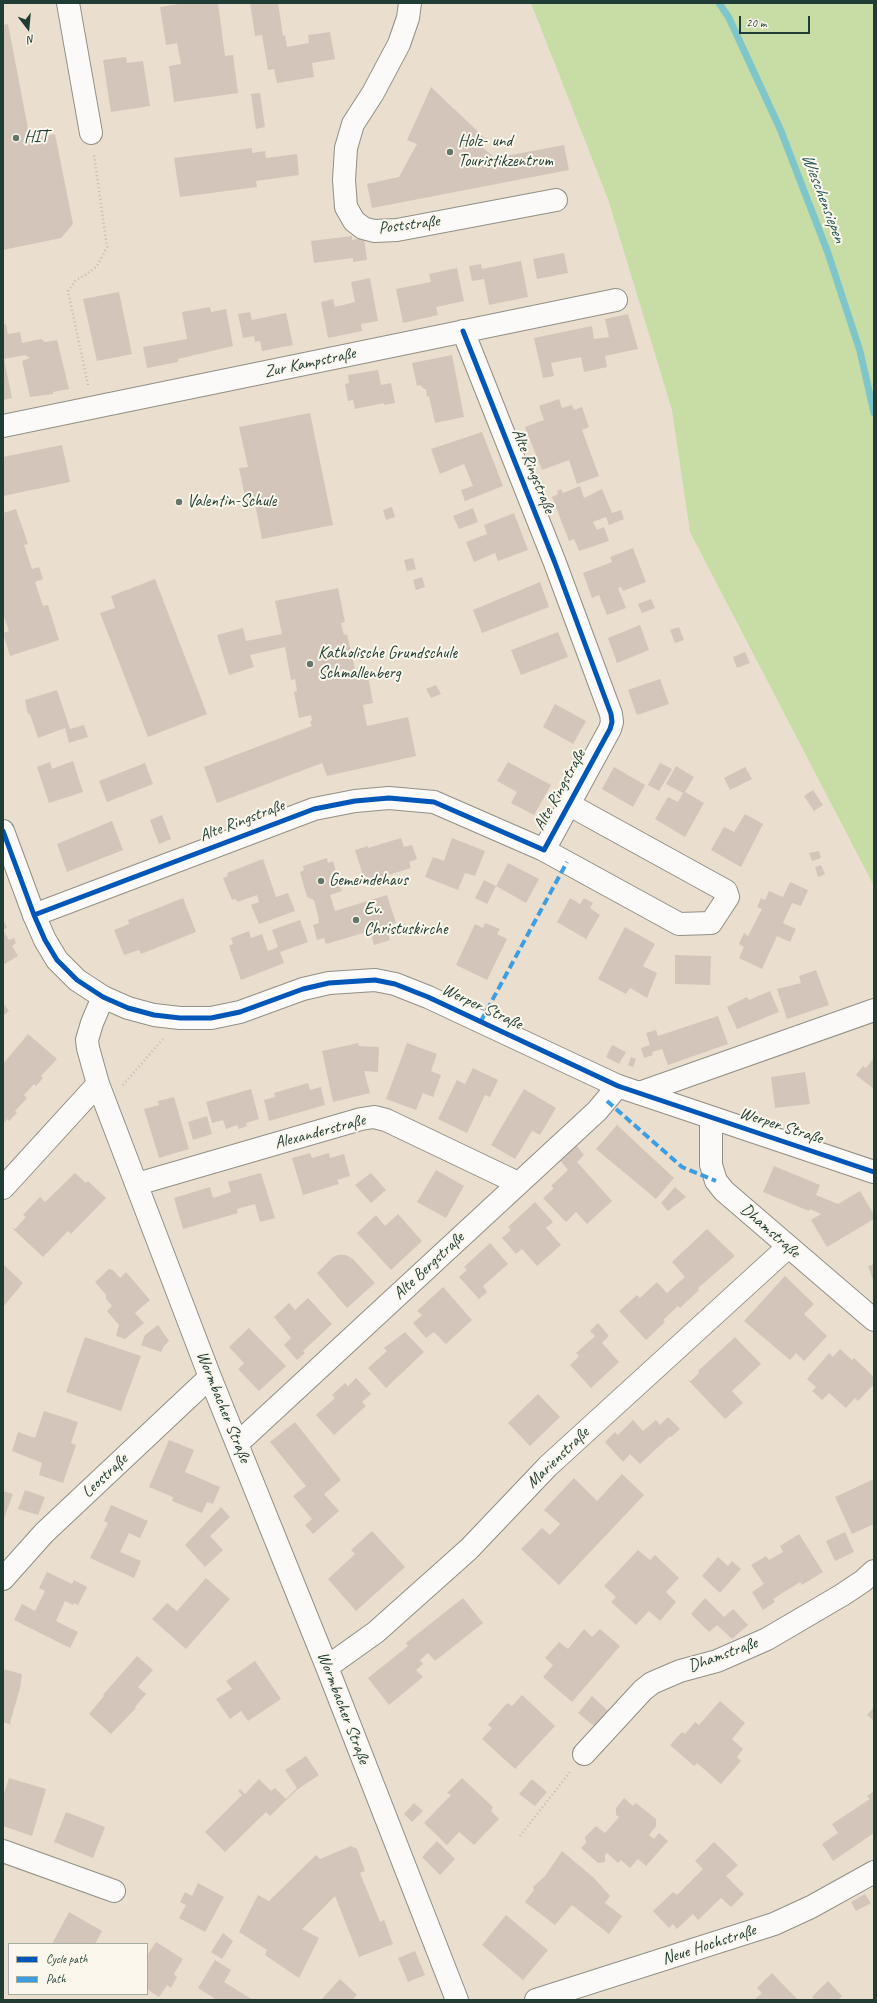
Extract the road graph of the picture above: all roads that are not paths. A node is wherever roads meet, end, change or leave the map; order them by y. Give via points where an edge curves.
1 (68, 3) edge
2 (410, 3) edge
3 (91, 132) road end
4 (556, 200) dead end
5 (616, 300) dead end
6 (463, 331) junction
7 (3, 426) edge
8 (568, 804) junction
9 (3, 830) edge
10 (544, 850) junction
11 (34, 915) junction
12 (103, 997) junction
13 (874, 1010) edge
14 (98, 1084) junction
15 (618, 1086) junction
16 (640, 1093) junction
17 (711, 1118) junction
18 (874, 1172) edge
19 (518, 1183) junction
20 (136, 1184) junction
21 (3, 1188) edge
22 (788, 1247) junction
23 (874, 1320) edge
24 (210, 1377) junction
25 (238, 1444) junction
26 (874, 1571) edge
27 (3, 1579) edge
28 (327, 1667) junction
29 (584, 1754) road end
30 (3, 1851) edge
31 (874, 1872) edge
32 (114, 1891) dead end
33 (457, 2000) edge
34 (536, 2000) edge

1 - 3 street
2 - 4 street, Poststraße via 399,44 353,124 346,148 346,207 354,220 363,228 374,231 397,230
5 - 6 street, Zur Kampstraße
6 - 7 street, Zur Kampstraße
6 - 8 street, Alte Ringstraße via 555,563 611,714 610,730
8 - 10 street, Alte Ringstraße
8 - 10 street, Alte Ringstraße via 726,891 728,897 711,923 679,924
9 - 11 street
10 - 11 street, Alte Ringstraße via 434,802 389,798 355,801 314,809
11 - 12 street via 57,960 77,980
12 - 14 street, Wormbacher Straße via 87,1040
12 - 15 street, Werper Straße via 128,1008 154,1015 211,1018 240,1012 303,989 329,983 375,980 396,984 428,997
13 - 16 street
14 - 20 street, Wormbacher Straße
14 - 21 street
15 - 16 street, Werper Straße
15 - 19 street, Alte Bergstraße via 596,1111
16 - 17 street, Werper Straße
17 - 18 street, Werper Straße
17 - 22 street, Dhamstraße via 711,1165 716,1181
19 - 20 street, Alexanderstraße via 386,1120 374,1117
19 - 25 street, Alte Bergstraße
20 - 24 street, Wormbacher Straße
22 - 23 street, Dhamstraße
22 - 28 street, Marienstraße via 548,1466 469,1549 376,1632
24 - 25 street, Wormbacher Straße
24 - 27 street, Leostraße via 44,1533
25 - 28 street, Wormbacher Straße
26 - 29 street, Dhamstraße via 836,1599 767,1639 652,1683
28 - 33 street, Wormbacher Straße
30 - 32 street
31 - 34 street, Neue Hochstraße via 774,1924

